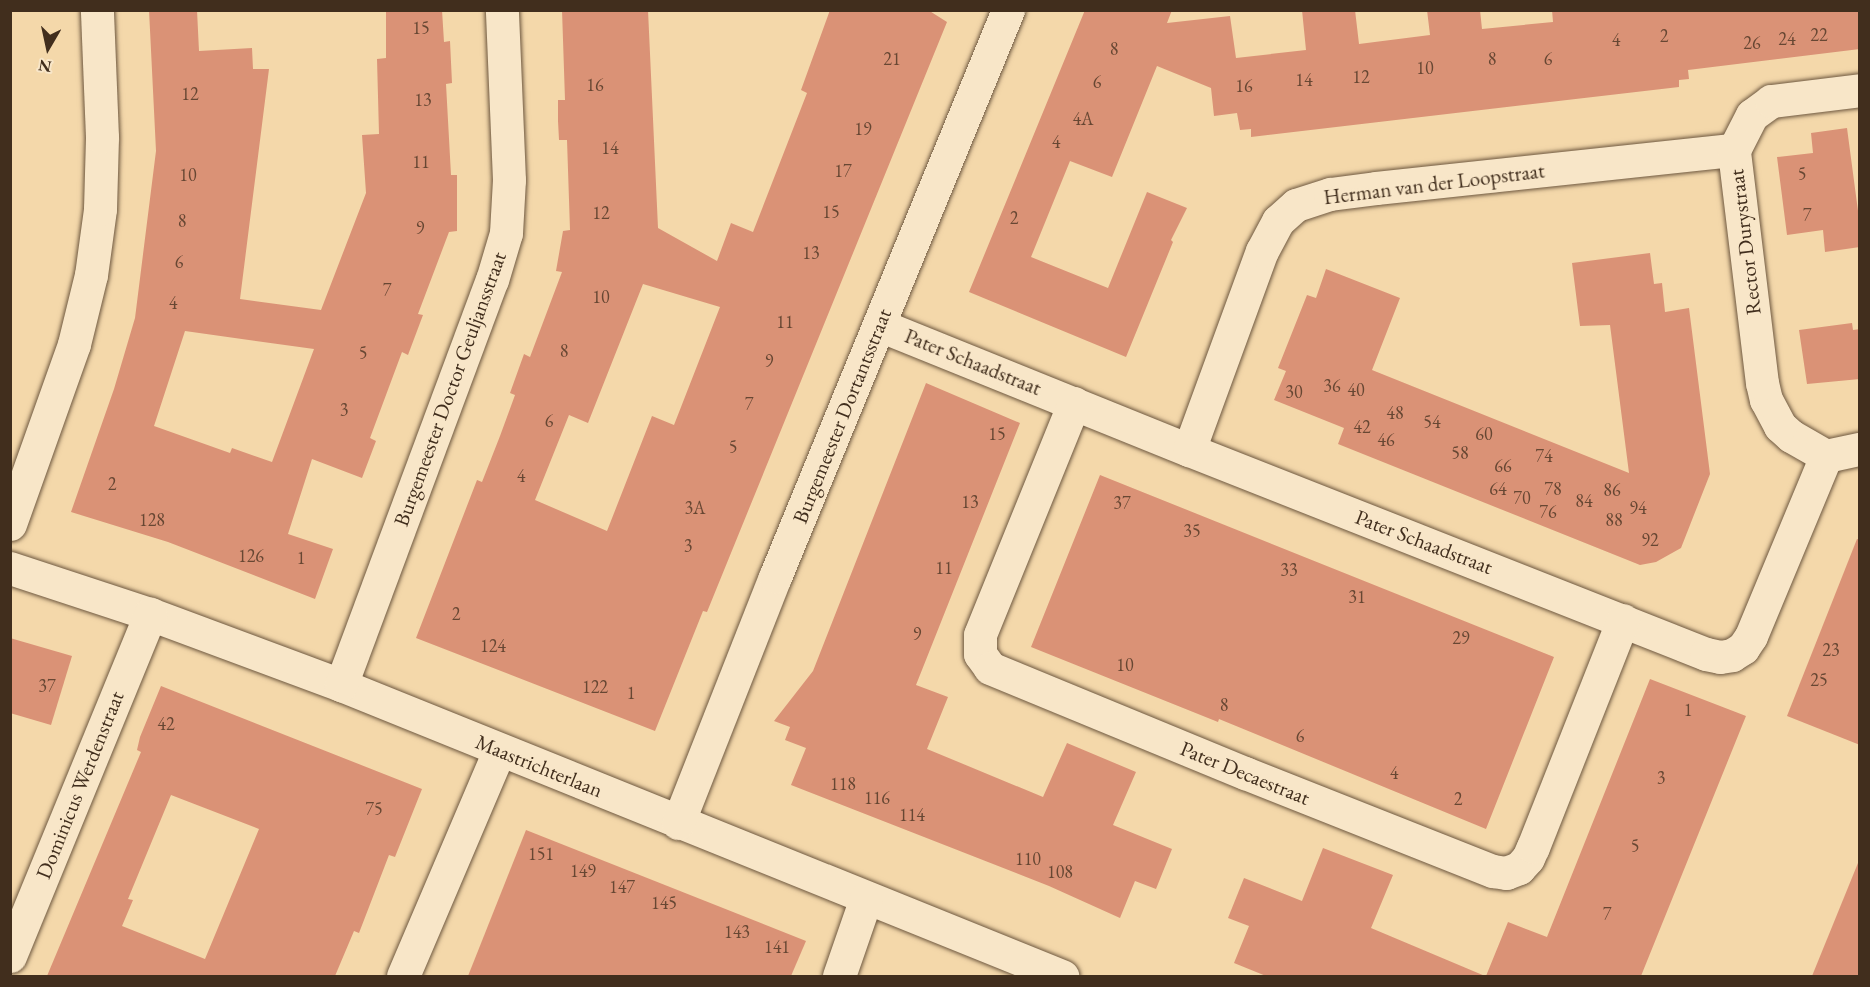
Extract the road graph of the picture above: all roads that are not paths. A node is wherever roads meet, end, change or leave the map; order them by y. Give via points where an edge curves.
1 (97, 10) edge
2 (502, 10) edge
3 (1008, 10) edge
4 (1860, 90) edge
5 (1734, 150) junction
6 (879, 325) junction
7 (1074, 403) junction
8 (1860, 448) edge
9 (1189, 450) junction
10 (1826, 456) junction
11 (10, 524) edge
12 (10, 568) edge
13 (150, 614) junction
14 (1623, 620) junction
15 (341, 685) junction
16 (499, 751) junction
17 (678, 823) junction
18 (866, 898) junction
19 (10, 956) edge
20 (403, 976) edge
21 (839, 976) edge
22 (1062, 976) edge

1 - 11 street via 102,147 100,209 91,275 74,344
2 - 15 street, Burgemeester Doctor Geuljansstraat via 509,180 506,233
3 - 6 street, Burgemeester Dortantsstraat
4 - 5 street, Rector Durystraat via 1771,101 1752,115
5 - 9 street, Herman van der Loopstraat via 1376,188 1330,194 1296,205 1278,221 1262,251
5 - 10 street, Rector Durystraat via 1766,400 1780,426
6 - 7 street, Pater Schaadstraat
6 - 17 street, Burgemeester Dortantsstraat
7 - 9 street, Pater Schaadstraat
7 - 14 street, Pater Decaestraat via 980,634 980,654 990,668 1245,773 1493,871 1506,873 1519,868 1533,847
8 - 10 street
9 - 14 street, Pater Schaadstraat
10 - 14 street, Pater Schaadstraat via 1743,648 1732,656 1706,654
12 - 13 street, Maastrichterlaan
13 - 15 street, Maastrichterlaan
13 - 19 street, Dominicus Werdenstraat
15 - 16 street, Maastrichterlaan
16 - 17 street, Maastrichterlaan
16 - 20 street
17 - 18 street, Maastrichterlaan
18 - 21 street
18 - 22 street, Maastrichterlaan

